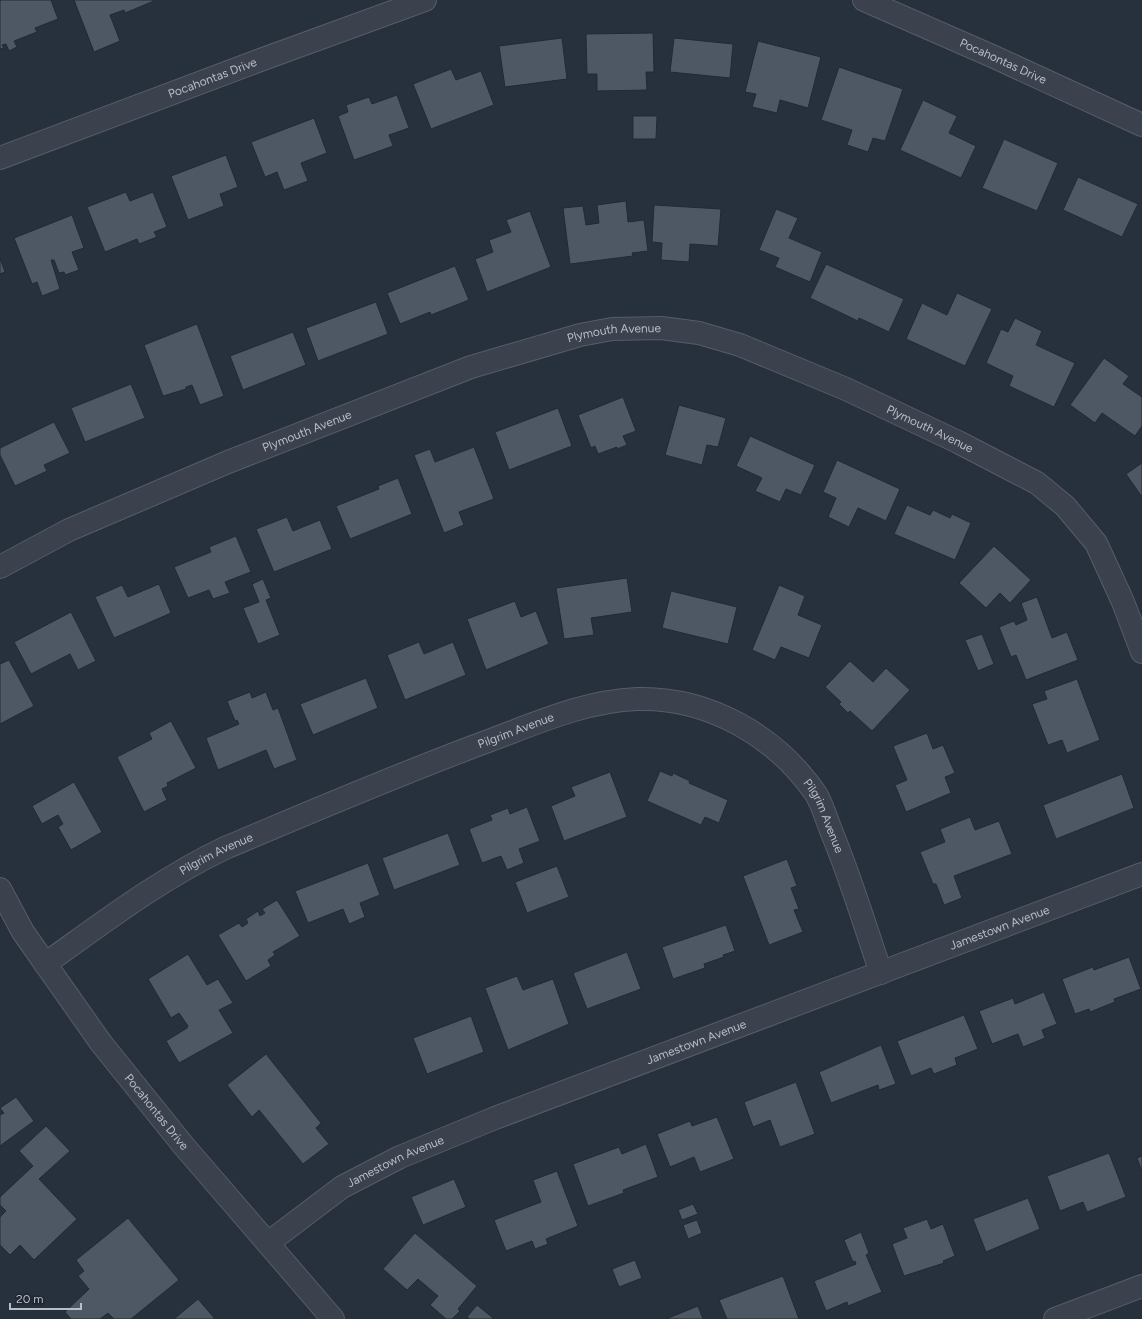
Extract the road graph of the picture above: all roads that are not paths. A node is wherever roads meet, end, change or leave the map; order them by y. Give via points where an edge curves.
1 (425, 0) edge
2 (864, 0) edge
3 (1142, 125) edge
4 (0, 158) edge
5 (0, 567) edge
6 (1142, 652) edge
7 (1142, 874) edge
8 (0, 889) edge
9 (45, 964) junction
10 (881, 973) junction
11 (268, 1243) junction
12 (1142, 1286) edge
13 (333, 1319) edge
14 (1055, 1319) edge

1 - 4 street, Pocahontas Drive
2 - 3 street, Pocahontas Drive
5 - 6 street, Plymouth Avenue via 68,530 207,471 471,368 580,335 612,329 661,328 699,333 754,351 846,389 1037,483 1065,506 1096,543
7 - 10 street, Jamestown Avenue
8 - 9 street, Pocahontas Drive via 23,932
9 - 10 street, Pilgrim Avenue via 145,893 196,862 225,848 446,757 573,709 637,699 691,705 732,720 777,750 803,777 818,797 837,844
9 - 11 street, Pocahontas Drive via 101,1043 183,1145
10 - 11 street, Jamestown Avenue via 495,1118 400,1157 342,1186
11 - 13 street, Pocahontas Drive
12 - 14 street

